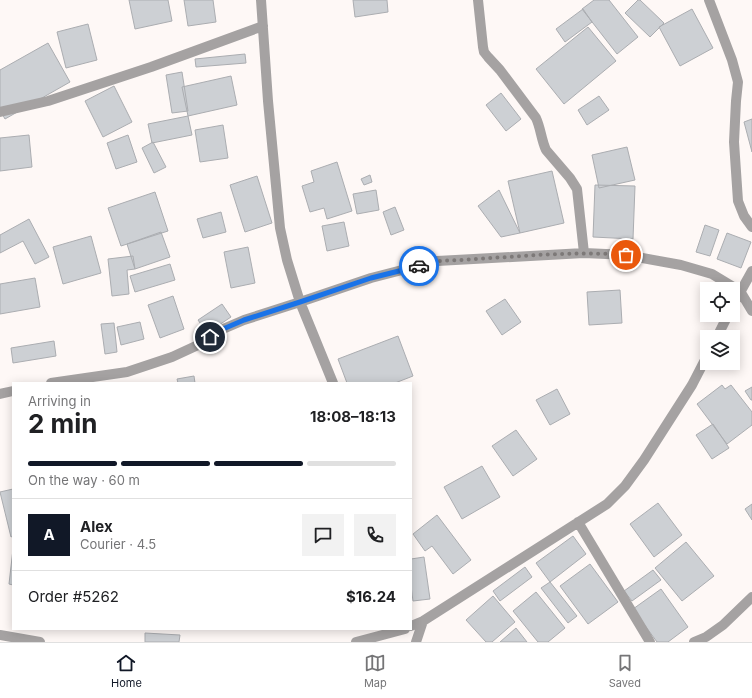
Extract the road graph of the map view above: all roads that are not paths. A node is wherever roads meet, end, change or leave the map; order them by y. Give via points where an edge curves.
1 (261, 0) edge
2 (478, 0) edge
3 (709, 0) edge
4 (263, 26) junction
5 (0, 112) edge
6 (752, 227) edge
7 (584, 253) junction
8 (752, 271) edge
9 (725, 282) edge
10 (740, 291) joint
11 (300, 302) junction
12 (752, 311) edge
13 (700, 370) edge
14 (58, 382) edge
15 (333, 382) edge
16 (12, 391) edge
17 (0, 394) edge
18 (578, 522) junction
19 (752, 597) edge
20 (423, 621) junction
21 (412, 626) edge
22 (398, 630) edge
23 (379, 633) edge
24 (0, 635) edge
25 (40, 642) edge
26 (356, 642) edge
27 (416, 642) edge
28 (650, 642) edge
29 (694, 642) edge

1 - 4 street
2 - 7 street via 484,52 536,118 546,150 577,189
3 - 6 street via 738,82 734,142 738,201
4 - 5 street via 48,101
4 - 11 street via 280,228
7 - 9 street via 626,255 681,265 712,274
7 - 11 street via 437,261 371,278
8 - 10 street
10 - 12 street
11 - 14 street via 244,320 172,357 127,372
11 - 15 street
13 - 18 street via 625,486 607,504
16 - 17 street
18 - 20 street
18 - 28 street
19 - 29 street via 723,625
20 - 21 street
20 - 27 street
22 - 23 street
23 - 26 street
24 - 25 street

